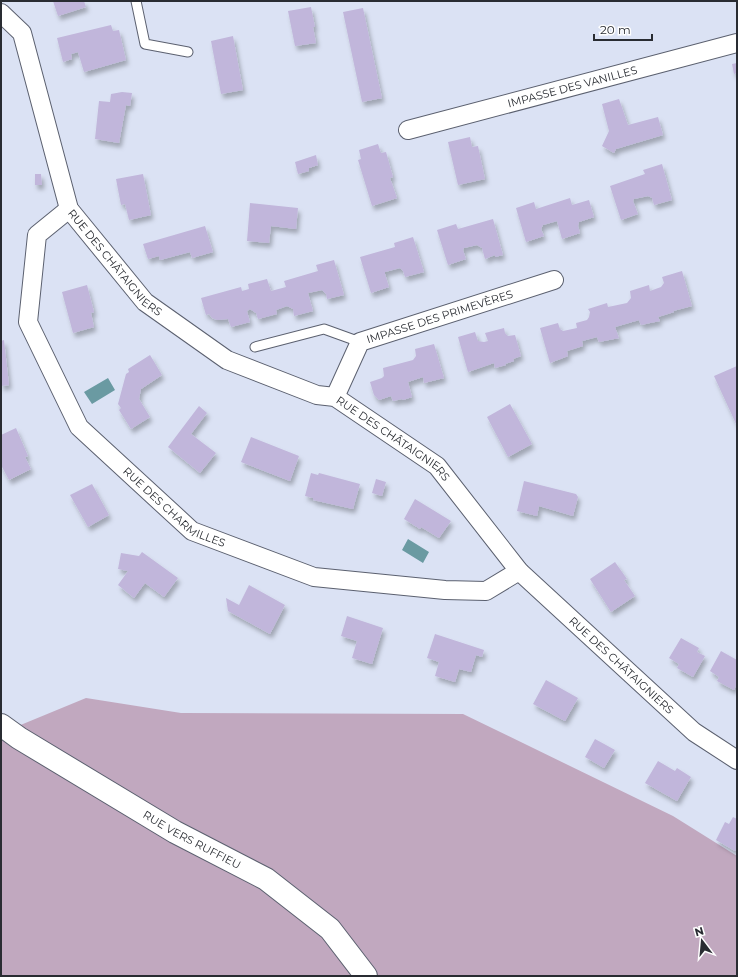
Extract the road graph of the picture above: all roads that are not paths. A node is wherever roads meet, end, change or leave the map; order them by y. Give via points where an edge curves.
1 (136, 1) edge
2 (1, 14) edge
3 (737, 43) edge
4 (188, 52) dead end
5 (408, 130) dead end
6 (69, 209) junction
7 (554, 280) dead end
8 (360, 342) junction
9 (255, 347) dead end
10 (335, 397) junction
11 (519, 571) junction
12 (1, 725) edge
13 (737, 760) edge
14 (366, 976) edge

1 - 4 lane via 145,44
2 - 6 street, RUE DES CHÂTAIGNIERS via 22,33
3 - 5 street, IMPASSE DES VANILLES
6 - 10 street, RUE DES CHÂTAIGNIERS via 145,302 227,360 317,395
6 - 11 street, RUE DES CHARMILLES via 37,235 28,322 79,427 192,531 314,577 445,590 486,591
7 - 8 street, IMPASSE DES PRIMEVÈRES
8 - 9 lane via 324,329
8 - 10 street, IMPASSE DES PRIMEVÈRES
10 - 11 street, RUE DES CHÂTAIGNIERS via 437,466
11 - 13 street, RUE DES CHÂTAIGNIERS via 694,732
12 - 14 street, RUE VERS RUFFIEU via 145,815 266,879 330,929

